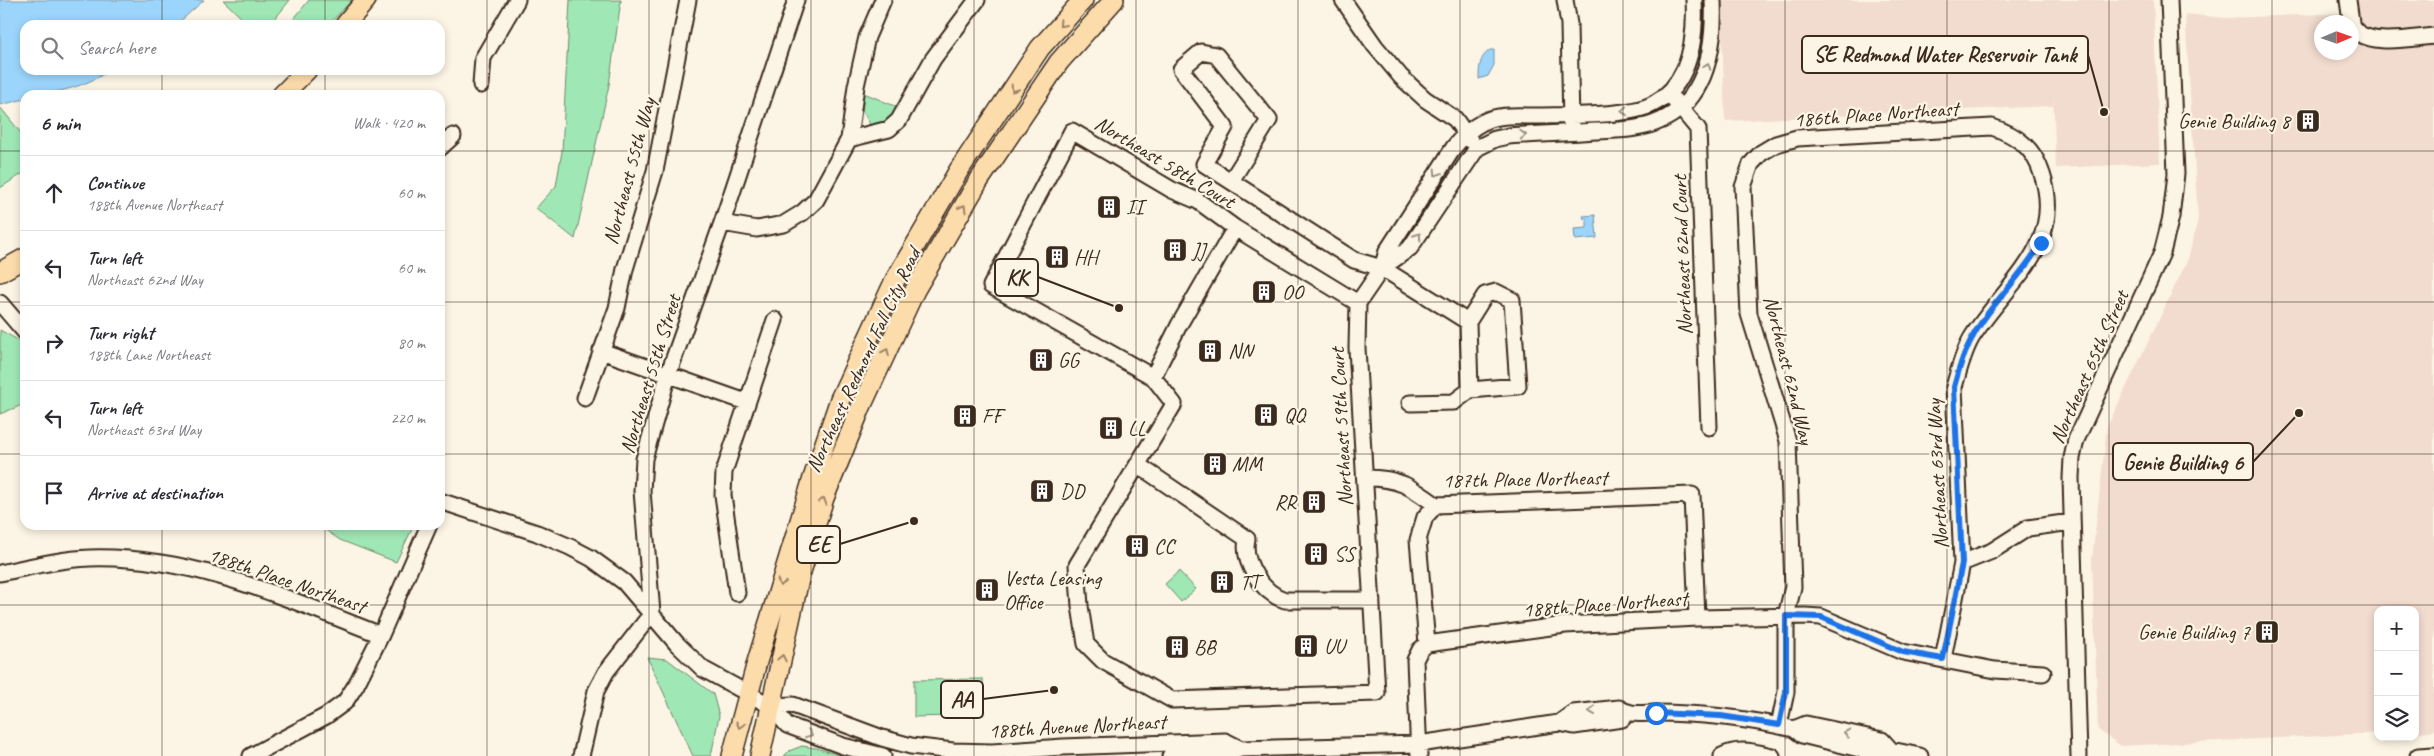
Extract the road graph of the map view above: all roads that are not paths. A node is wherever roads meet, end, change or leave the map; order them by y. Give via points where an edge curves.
1 (366, 0) edge
2 (517, 0) edge
3 (688, 0) edge
4 (796, 0) edge
5 (883, 0) edge
6 (977, 0) edge
7 (1083, 0) edge
8 (1114, 0) edge
9 (1343, 0) edge
10 (1565, 0) edge
11 (1694, 0) edge
12 (1713, 0) edge
13 (2169, 0) edge
14 (2348, 0) edge
15 (2350, 15) edge
16 (349, 20) edge
17 (2359, 32) edge
18 (2434, 36) edge
19 (302, 75) edge
20 (481, 85) dead end
21 (287, 90) edge
22 (1668, 93) junction
23 (1681, 107) junction
24 (1570, 114) junction
25 (1571, 133) junction
26 (1465, 134) junction
27 (453, 136) dead end
28 (850, 139) junction
29 (445, 143) edge
30 (1477, 148) junction
31 (1231, 181) junction
32 (2048, 191) joint
33 (722, 222) junction
34 (1235, 228) junction
35 (1745, 234) joint
36 (20, 261) edge
37 (1382, 268) junction
38 (0, 272) edge
39 (0, 303) edge
40 (1358, 303) junction
41 (775, 320) dead end
42 (1468, 322) junction
43 (20, 326) edge
44 (602, 351) junction
45 (668, 375) junction
46 (1153, 378) junction
47 (1470, 390) junction
48 (585, 398) dead end
49 (746, 402) junction
50 (1410, 403) dead end
51 (1709, 427) dead end
52 (1138, 465) junction
53 (1366, 478) junction
54 (445, 503) edge
55 (1436, 505) junction
56 (2071, 522) junction
57 (427, 530) edge
58 (1962, 563) junction
59 (0, 573) edge
60 (737, 593) dead end
61 (1372, 600) junction
62 (652, 613) junction
63 (1786, 616) junction
64 (1696, 618) junction
65 (382, 635) junction
66 (1427, 644) junction
67 (1943, 659) junction
68 (2043, 673) dead end
69 (748, 694) junction
70 (771, 706) junction
71 (1779, 725) junction
72 (1242, 749) junction
73 (1419, 750) edge
74 (2434, 755) edge
75 (251, 756) edge
76 (581, 756) edge
77 (732, 756) edge
78 (760, 756) edge
79 (882, 756) edge
80 (1170, 756) edge
81 (1722, 756) edge
82 (1772, 756) edge
83 (1920, 756) edge
84 (2079, 756) edge
85 (2418, 756) edge

1 - 16 main road
2 - 20 street via 484,58
3 - 44 street, Northeast 55th Way via 656,171
4 - 33 street, Northeast 55th Street
5 - 28 street via 866,36
6 - 28 street via 933,59 899,120 889,129
7 -> 69 main road, Northeast Redmond Fall City Road via 1040,48 959,170 894,280 837,407 807,495
70 -> 8 main road, Northeast Redmond Fall City Road via 800,575 824,498 861,407 915,290 978,182 1058,62
9 - 26 street via 1401,77 1424,99 1455,119
10 - 24 street via 1569,24
11 - 22 street via 1693,43 1683,72
23 -> 12 street via 1698,88 1708,65 1713,45
13 - 56 street, Northeast 65th Street via 2176,174 2172,217 2162,253 2076,440 2072,458
14 - 15 street
17 - 18 street via 2375,40
19 - 21 main road
22 - 23 street, Northeast 62nd Court
22 -> 24 street via 1652,105 1630,111
23 - 25 street via 1660,122 1634,129
23 - 51 street, Northeast 62nd Court via 1698,129
24 - 25 street
24 - 26 street via 1498,117 1484,121
30 -> 25 street via 1501,137
26 - 30 street
26 -> 37 street via 1387,250
27 - 29 street
28 - 33 street via 816,200 802,213 784,224 757,229
37 -> 30 street via 1410,248
31 - 31 street via 1204,164 1225,127 1181,69 1201,52 1216,56 1269,120
31 - 37 street via 1354,260
32 - 35 street, 186th Place Northeast via 2040,166 2028,148 2009,132 1992,127 1797,138 1776,144 1750,164 1743,186
32 - 58 street, Northeast 63rd Way via 2041,243 1971,338 1954,387
33 - 45 street, Northeast 55th Street
34 - 40 street
34 - 46 street, Northeast 58th Court
34 - 46 street, Northeast 58th Court via 1198,201 1172,190 1072,131 990,286
35 - 63 street, Northeast 62nd Way via 1749,314 1788,440 1793,586
36 - 38 main road
37 - 40 street
37 - 42 street
39 - 43 street
40 - 53 street, Northeast 59th Court via 1357,348
41 - 49 street
42 - 47 street
42 - 47 street via 1485,295 1496,292 1512,300 1518,386
44 - 45 street
44 - 48 street, Northeast 55th Way
45 - 49 street
45 - 62 street, Northeast 55th Street via 641,476
46 - 52 street via 1174,404
47 - 50 street via 1454,402
49 - 60 street via 724,472 723,494
52 - 61 street via 1247,538 1247,562 1276,597 1285,600
52 - 61 street, Northeast 59th Court via 1077,565 1080,606 1086,644 1103,660 1172,700 1377,693
53 - 55 street, 187th Place Northeast via 1397,480
53 - 61 street, Northeast 59th Court
54 - 62 street, 188th Avenue Northeast via 570,547 624,582
55 - 64 street, 187th Place Northeast via 1692,495
55 - 66 street via 1425,517 1418,540
56 - 58 street via 2028,528 1992,552
56 - 84 street, Northeast 65th Street
57 - 65 street
58 - 67 street, Northeast 63rd Way
59 - 65 street, 188th Place Northeast via 89,558 155,562 246,584
62 - 69 street, 188th Avenue Northeast via 697,664
62 - 76 street via 606,672 596,691
63 - 64 street, 188th Place Northeast
63 - 67 street, 188th Place Northeast via 1821,617 1903,652
63 - 71 street, Northeast 62nd Way via 1786,692
64 - 66 street, 188th Place Northeast via 1565,625
65 - 75 street via 344,702 326,716
66 - 73 street via 1415,660
67 - 68 street, 188th Place Northeast via 1995,670
69 - 70 street, 188th Avenue Northeast
69 -> 77 main road, Northeast Redmond Fall City Road
70 - 72 street, 188th Avenue Northeast via 793,705 882,738 911,746 953,751 1225,741
70 - 78 main road, Northeast Redmond Fall City Road
70 -> 79 street, 188th Avenue Northeast via 787,725 843,746
71 - 73 street, 188th Avenue Northeast via 1702,715 1627,714 1622,719 1574,726 1559,723
71 - 83 street, 188th Avenue Northeast via 1794,728 1802,735 1880,754 1891,750
72 - 73 street, 188th Avenue Northeast
72 - 80 street, 188th Avenue Northeast via 1226,754
74 - 85 street
81 - 82 street via 1732,751 1748,750

